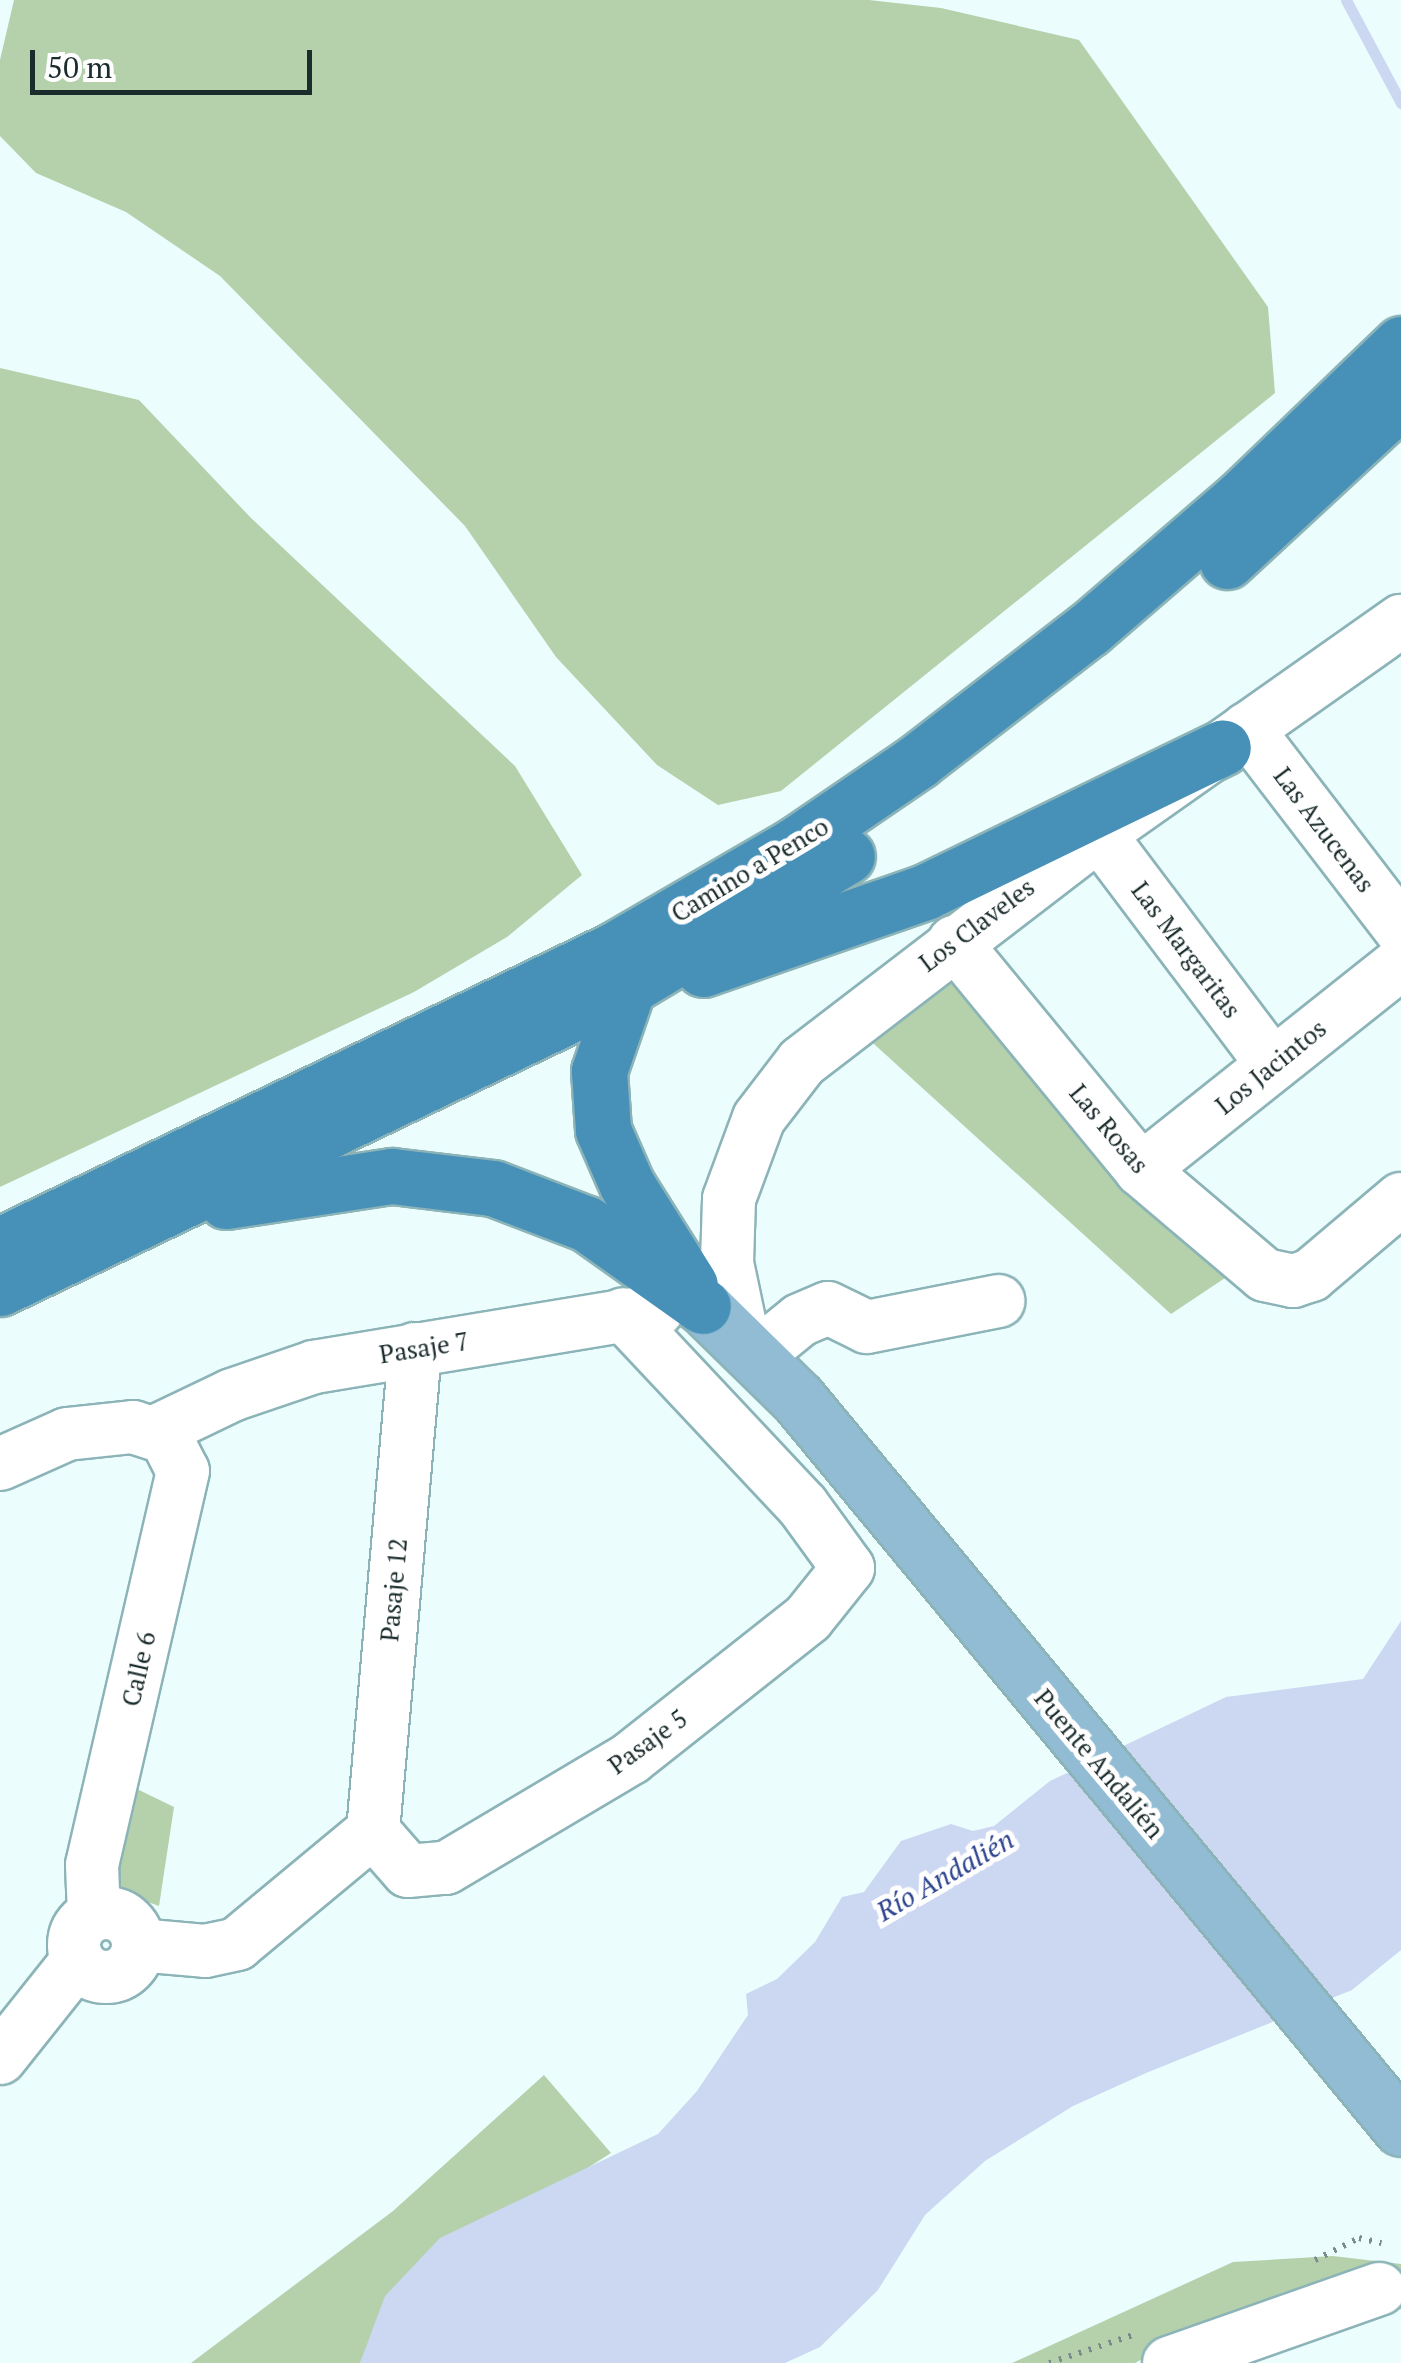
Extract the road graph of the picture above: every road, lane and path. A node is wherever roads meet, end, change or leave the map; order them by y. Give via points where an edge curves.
1 (1401, 344) edge
2 (1401, 400) edge
3 (1401, 621) edge
4 (1235, 738) junction
5 (1099, 834) junction
6 (1401, 930) edge
7 (954, 942) junction
8 (1401, 964) edge
9 (628, 987) junction
10 (1273, 1065) junction
11 (1141, 1170) junction
12 (1401, 1199) edge
13 (154, 1214) junction
14 (0, 1245) edge
15 (0, 1288) edge
16 (998, 1301) dead end
17 (624, 1314) junction
18 (734, 1333) junction
19 (415, 1350) junction
20 (157, 1431) junction
21 (0, 1464) edge
22 (373, 1831) junction
23 (86, 1937) junction
24 (0, 2058) edge
25 (1401, 2128) edge
26 (1379, 2290) dead end
27 (1169, 2363) edge

1 - 14 highway, Camino a Penco via 1183,550 1089,629 918,761 795,845 614,950
2 - 9 highway, Camino a Penco via 1199,586 1018,732 812,880
3 - 4 street, Los Claveles
4 - 5 street, Los Claveles
4 - 6 street, Las Azucenas
4 - 9 highway via 864,917
5 - 7 street, Los Claveles
5 - 10 street, Las Margaritas
7 - 11 street, Las Rosas
7 - 18 street, Los Claveles via 834,1033 758,1118 737,1168 726,1231
8 - 10 street, Los Jacintos
9 - 13 highway, Camino a Penco
9 - 18 highway via 599,1071 603,1130 626,1185
10 - 11 street, Los Jacintos
11 - 12 street, Las Rosas via 1265,1275 1293,1281 1312,1274
13 - 15 highway, Camino a Penco
13 - 18 highway via 342,1179 443,1179 493,1188 587,1224
16 - 18 street via 867,1328 828,1308
17 - 18 street, Pasaje 7
17 - 19 street, Pasaje 7
17 - 22 street, Pasaje 5 via 803,1506 848,1568 808,1618 631,1758 446,1868 408,1871
18 - 25 main road, Puente Andalién via 798,1400
19 - 20 street, Pasaje 7 via 273,1379
19 - 22 street, Pasaje 12
20 - 21 street via 87,1429
20 - 23 street, Calle 6 via 179,1456 182,1486 92,1865
22 - 23 street via 237,1944 205,1951 138,1945 124,1918
23 - 24 street
26 - 27 street

